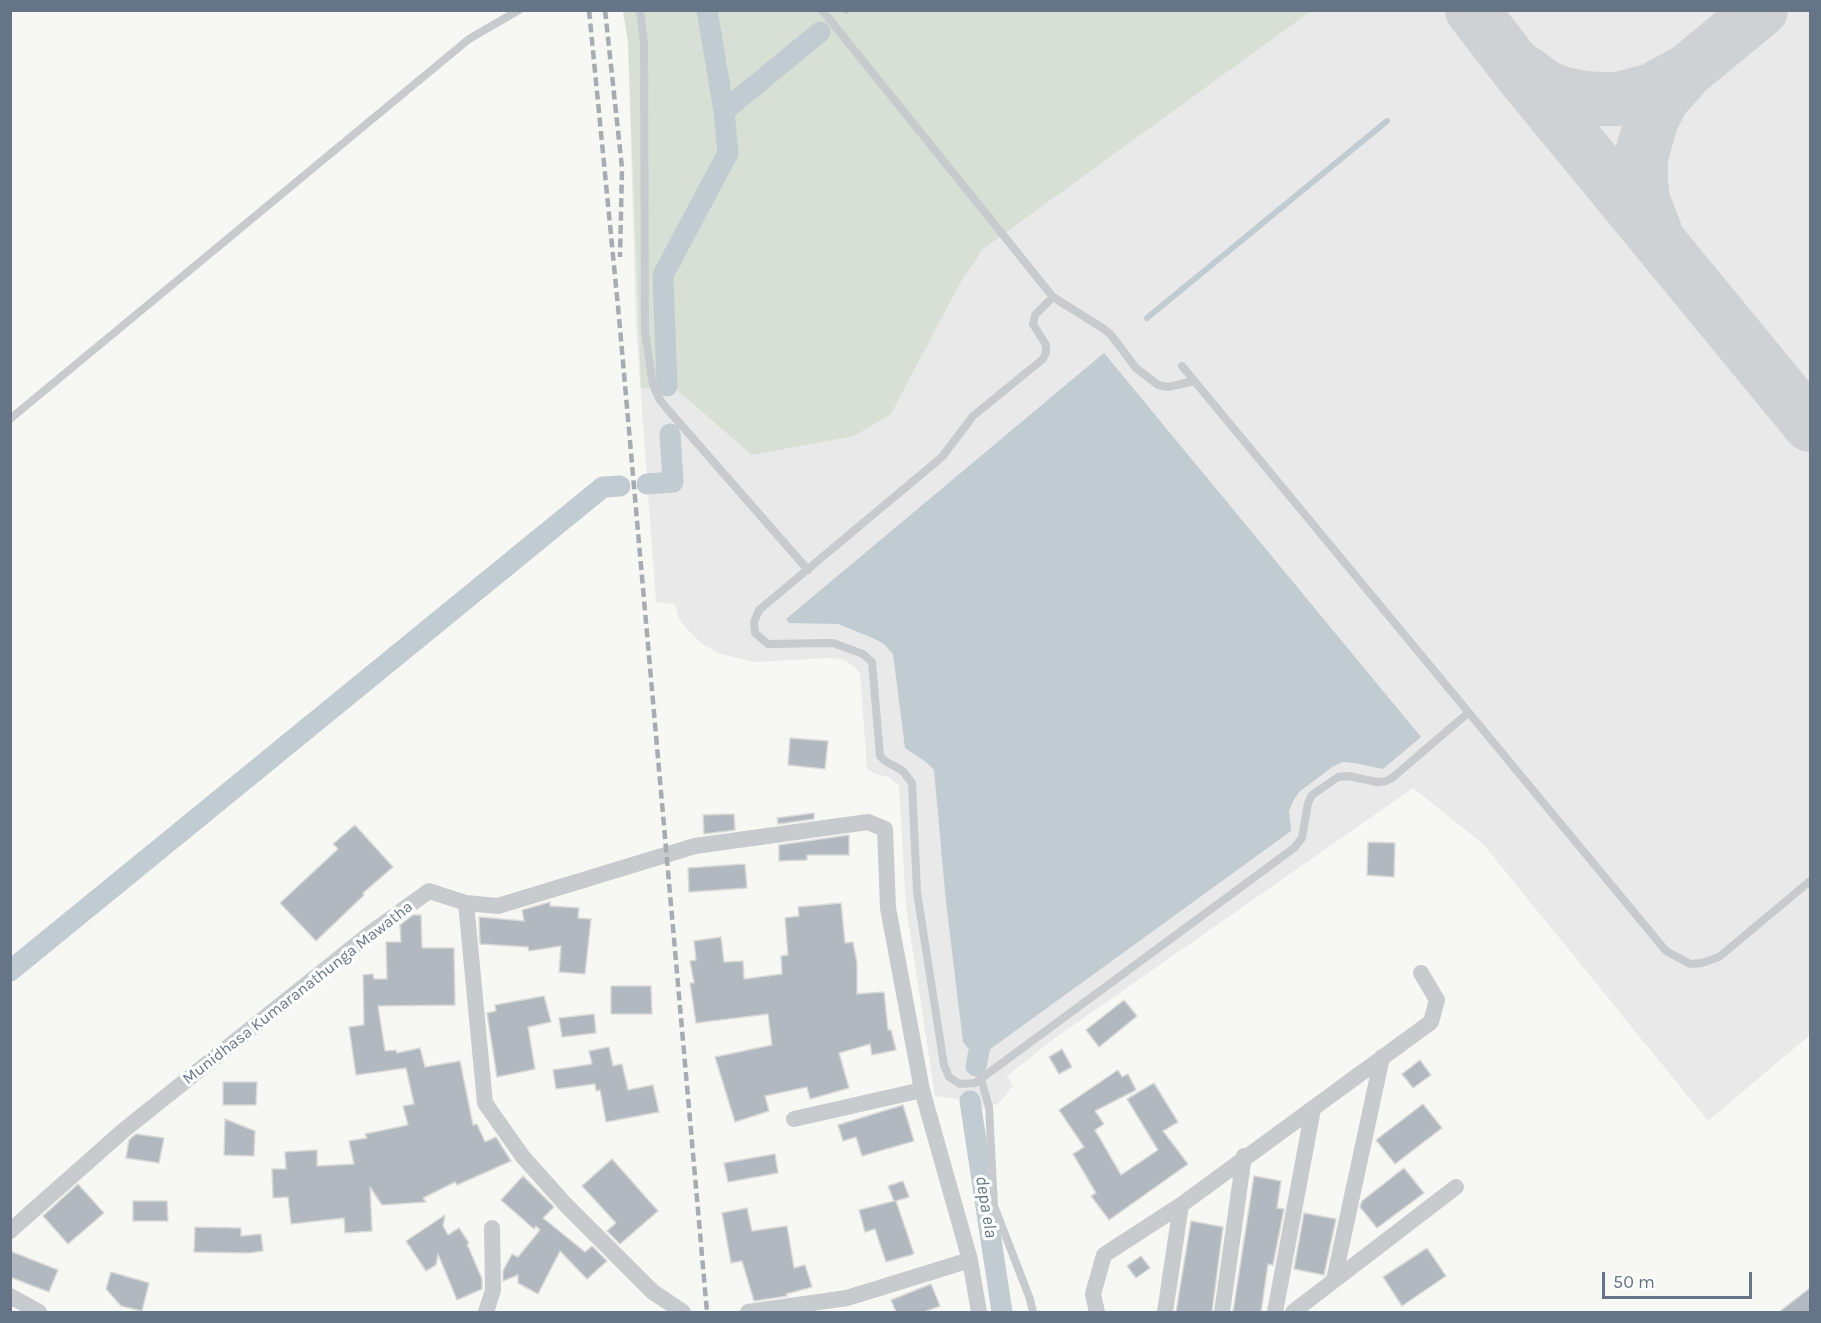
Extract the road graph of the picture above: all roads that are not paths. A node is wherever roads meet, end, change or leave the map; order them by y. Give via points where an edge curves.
1 (519, 10) edge
2 (640, 10) edge
3 (822, 10) edge
4 (1053, 297) junction
5 (1182, 366) dead end
6 (1194, 381) junction
7 (10, 419) edge
8 (808, 570) junction
9 (1468, 713) junction
10 (1810, 881) edge
11 (466, 903) junction
12 (1421, 973) dead end
13 (1382, 1057) junction
14 (981, 1079) junction
15 (922, 1090) junction
16 (1313, 1109) junction
17 (794, 1119) dead end
18 (1245, 1156) junction
19 (1456, 1187) dead end
20 (1181, 1204) junction
21 (492, 1228) dead end
22 (10, 1231) edge
23 (970, 1260) junction
24 (1334, 1280) junction
25 (10, 1296) edge
26 (39, 1312) edge
27 (486, 1312) edge
28 (683, 1312) edge
29 (748, 1312) edge
30 (979, 1312) edge
31 (1033, 1312) edge
32 (1097, 1312) edge
33 (1165, 1312) edge
34 (1221, 1312) edge
35 (1275, 1312) edge
36 (1293, 1312) edge

1 - 7 lane via 469,39
2 - 8 lane via 644,43 645,332 653,385 669,411
3 - 4 lane
4 - 6 lane via 1104,329 1136,368 1158,385 1168,387
4 - 8 lane via 1035,315 1033,324 1046,345 1042,359 973,416 942,457
5 - 6 lane
6 - 9 lane
8 - 14 lane via 759,610 754,622 756,633 768,644 833,643 863,654 872,662 880,756 903,771 912,783 917,892 946,1072 960,1084
9 - 10 lane via 1666,951 1677,958 1690,964 1719,957
9 - 14 lane via 1392,778 1377,782 1338,777 1312,795 1302,838 1294,848
11 - 15 street, Munidhasa Kumaranathunga Mawatha via 498,906 695,846 868,822 885,828 888,908
11 - 22 street, Munidhasa Kumaranathunga Mawatha via 429,891 372,932 124,1130
11 - 28 street via 485,1103 522,1157 566,1204 653,1292
12 - 13 street via 1437,1000 1431,1022
13 - 16 street
13 - 24 street
14 - 31 lane via 989,1107 994,1206
15 - 17 street
15 - 23 street, Munidhasa Kumaranathunga Mawatha
16 - 18 street
16 - 35 street
18 - 20 street
18 - 34 street
19 - 24 street
20 - 32 street via 1104,1254 1093,1294
20 - 33 street
21 - 27 street via 493,1290
23 - 29 street via 847,1298
23 - 30 street, Munidhasa Kumaranathunga Mawatha
24 - 36 street
25 - 26 street

